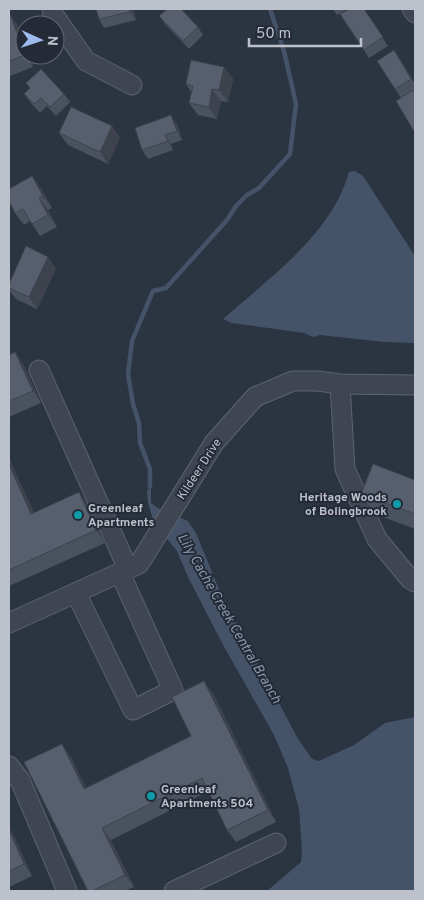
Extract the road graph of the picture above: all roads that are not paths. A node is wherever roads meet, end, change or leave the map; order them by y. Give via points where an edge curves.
1 (52, 9) edge
2 (412, 9) edge
3 (415, 13) edge
4 (132, 85) dead end
5 (39, 370) dead end
6 (340, 384) junction
7 (415, 385) edge
8 (124, 571) junction
9 (415, 582) edge
10 (76, 593) junction
11 (9, 624) edge
12 (9, 766) edge
13 (276, 844) dead end
14 (66, 891) edge
15 (174, 891) edge

1 - 4 street via 86,62
2 - 3 street
5 - 8 street
6 - 7 street, Kildeer Drive
6 - 8 street, Kildeer Drive via 318,380 292,381 255,397 214,443 140,564
6 - 9 street via 345,469 377,539
8 - 10 street, Kildeer Drive
8 - 10 street via 173,690 133,710
10 - 11 street, Kildeer Drive
12 - 14 street via 20,780
13 - 15 street

